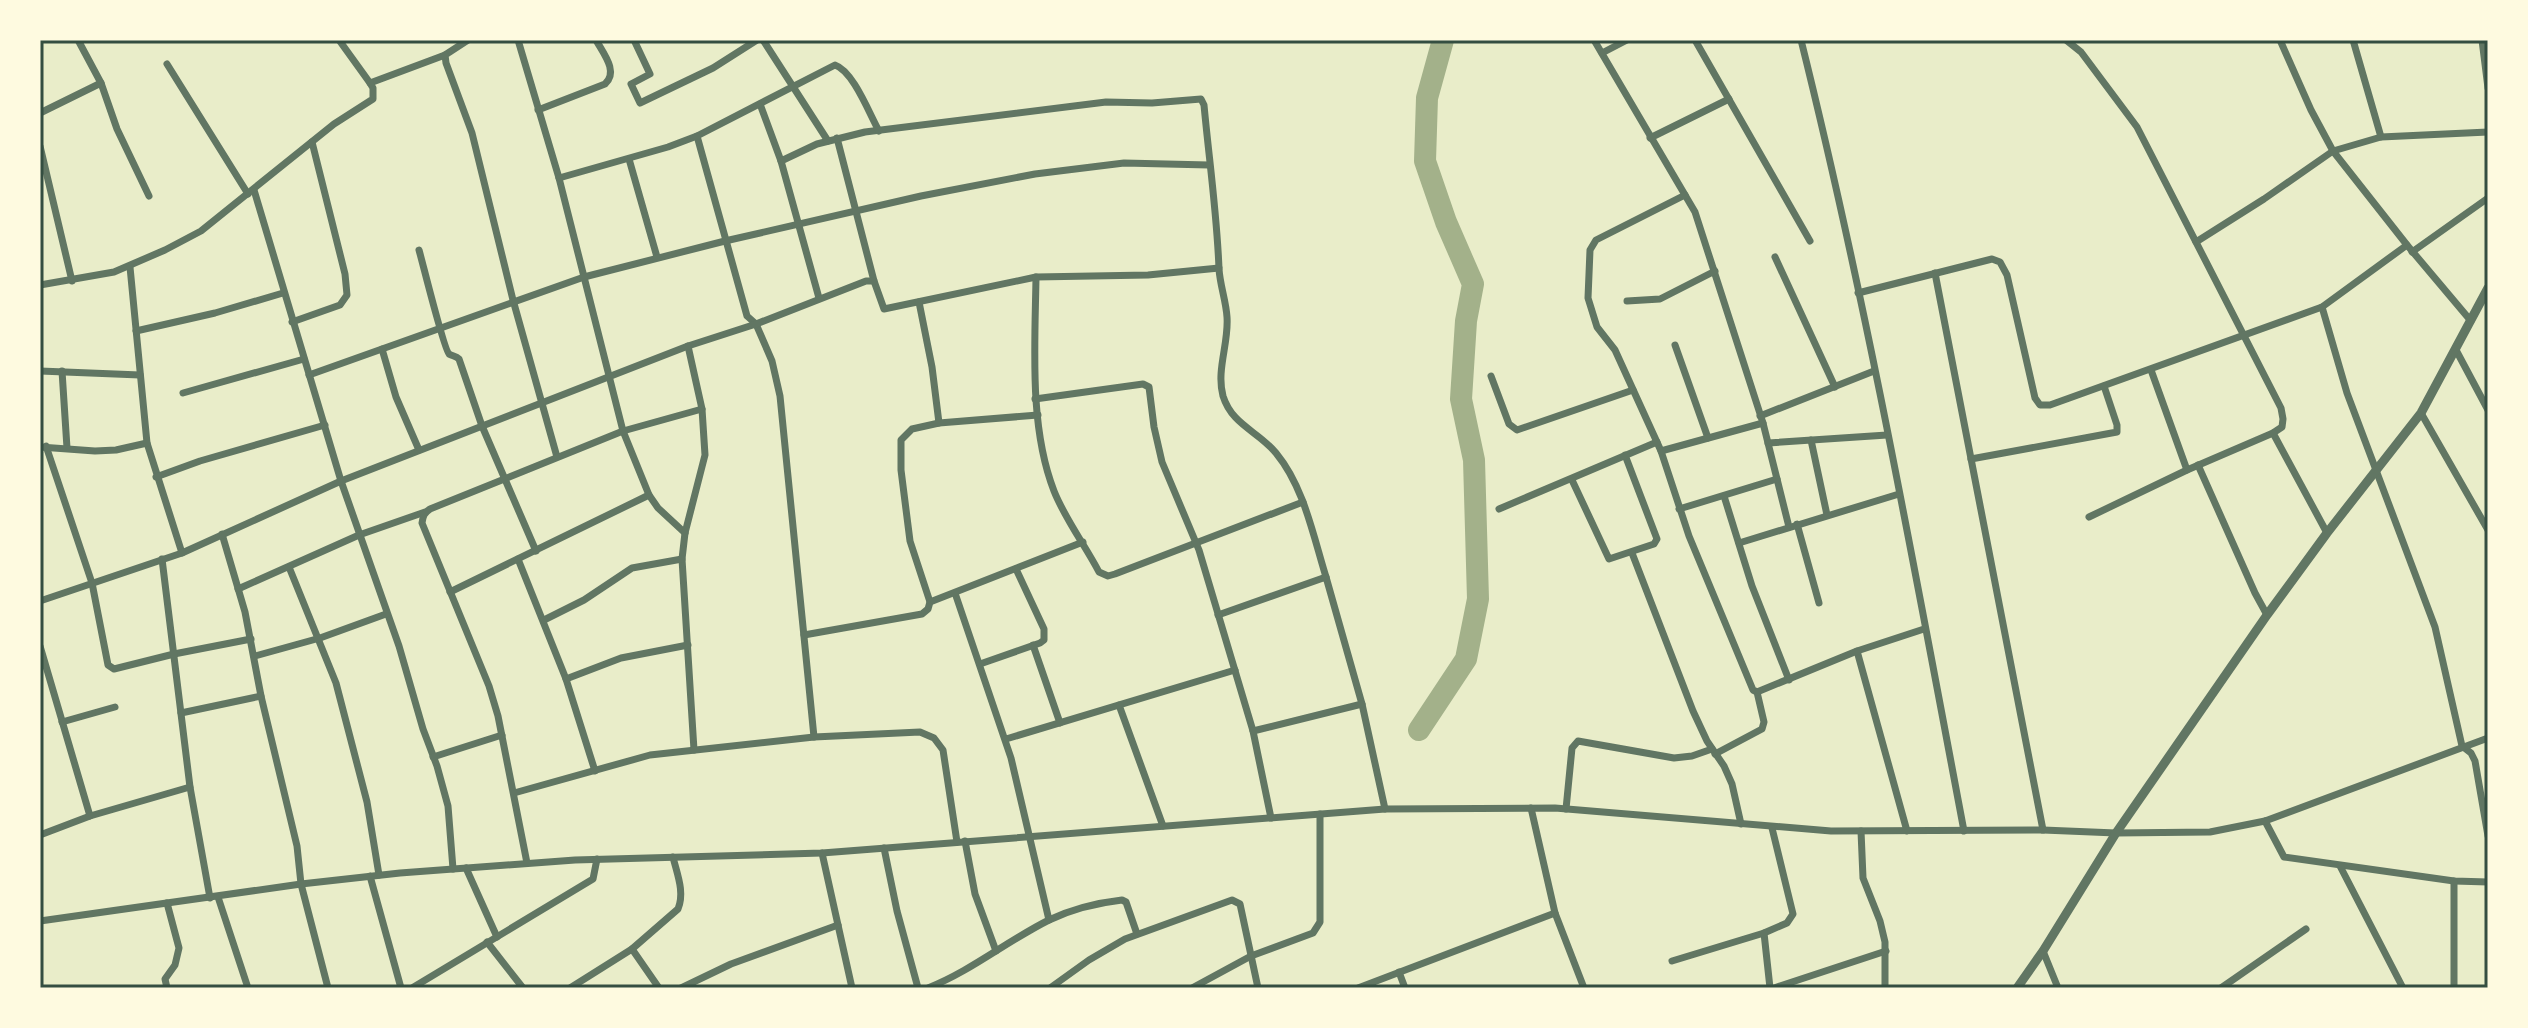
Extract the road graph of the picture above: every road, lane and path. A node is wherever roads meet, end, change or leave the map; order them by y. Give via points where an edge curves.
1 (78, 40) edge
2 (339, 40) edge
3 (468, 40) edge
4 (518, 40) edge
5 (596, 40) edge
6 (634, 40) edge
7 (757, 40) edge
8 (763, 40) edge
9 (1594, 40) edge
10 (1627, 40) edge
11 (1695, 40) edge
12 (1801, 40) edge
13 (2066, 40) edge
14 (2280, 40) edge
15 (2353, 40) edge
16 (2482, 40) edge
17 (1602, 53) junction
18 (445, 55) junction
19 (167, 64) dead end
20 (101, 83) junction
21 (370, 83) junction
22 (794, 85) junction
23 (2488, 88) edge
24 (1729, 99) junction
25 (760, 104) junction
26 (538, 110) junction
27 (40, 113) edge
28 (879, 131) junction
29 (2488, 132) edge
30 (697, 136) junction
31 (2381, 137) junction
32 (1650, 138) junction
33 (833, 140) junction
34 (312, 142) junction
35 (40, 146) edge
36 (2333, 151) junction
37 (629, 159) junction
38 (781, 161) junction
39 (1209, 165) junction
40 (559, 178) junction
41 (44, 190) edge
42 (251, 192) junction
43 (1685, 195) junction
44 (149, 196) dead end
45 (2488, 198) edge
46 (857, 210) junction
47 (799, 223) junction
48 (725, 241) junction
49 (1810, 241) dead end
50 (2196, 242) junction
51 (2409, 249) junction
52 (419, 250) dead end
53 (657, 257) junction
54 (1775, 257) dead end
55 (130, 267) junction
56 (1219, 268) junction
57 (1715, 271) junction
58 (1935, 273) junction
59 (584, 277) junction
60 (1036, 277) junction
61 (72, 281) junction
62 (874, 281) junction
63 (40, 285) edge
64 (2488, 288) edge
65 (283, 293) junction
66 (1858, 293) junction
67 (819, 298) junction
68 (513, 300) junction
69 (1627, 301) dead end
70 (919, 302) junction
71 (2322, 307) junction
72 (2471, 321) junction
73 (292, 322) junction
74 (756, 324) junction
75 (439, 328) junction
76 (136, 331) junction
77 (2243, 335) junction
78 (1675, 345) dead end
79 (688, 346) junction
80 (382, 349) junction
81 (2456, 350) junction
82 (304, 359) junction
83 (2151, 370) junction
84 (40, 371) edge
85 (62, 371) junction
86 (1874, 371) junction
87 (140, 375) junction
88 (309, 375) junction
89 (608, 376) junction
90 (1491, 376) dead end
91 (2104, 386) junction
92 (1835, 387) junction
93 (1633, 390) junction
94 (183, 393) dead end
95 (1035, 399) junction
96 (540, 403) junction
97 (702, 409) junction
98 (2488, 410) edge
99 (2421, 413) junction
100 (1038, 415) junction
101 (1761, 420) junction
102 (939, 423) junction
103 (325, 425) junction
104 (482, 426) junction
105 (623, 431) junction
106 (2273, 433) junction
107 (1887, 435) junction
108 (1708, 438) junction
109 (1811, 440) junction
110 (1657, 442) junction
111 (147, 443) junction
112 (1768, 443) junction
113 (43, 446) edge
114 (67, 448) junction
115 (419, 450) junction
116 (1661, 451) junction
117 (1625, 455) junction
118 (557, 457) junction
119 (1971, 459) junction
120 (2198, 465) junction
121 (2187, 470) junction
122 (2377, 473) junction
123 (156, 477) junction
124 (503, 478) junction
125 (1777, 479) junction
126 (1572, 480) junction
127 (341, 481) junction
128 (1899, 494) junction
129 (649, 495) junction
130 (1724, 496) junction
131 (1303, 502) junction
132 (1499, 509) dead end
133 (1679, 509) junction
134 (425, 512) junction
135 (1827, 515) junction
136 (2089, 517) dead end
137 (1793, 526) junction
138 (2488, 530) edge
139 (685, 533) junction
140 (2327, 533) junction
141 (222, 534) junction
142 (359, 535) junction
143 (1083, 542) junction
144 (1196, 543) junction
145 (1739, 543) junction
146 (536, 551) junction
147 (182, 553) junction
148 (1632, 553) junction
149 (162, 559) junction
150 (518, 559) junction
151 (682, 559) junction
152 (289, 567) junction
153 (1016, 569) junction
154 (1326, 577) junction
155 (92, 583) junction
156 (238, 589) junction
157 (450, 592) junction
158 (955, 593) junction
159 (40, 601) edge
160 (930, 602) junction
161 (1819, 603) dead end
162 (386, 614) junction
163 (1218, 615) junction
164 (2267, 615) junction
165 (544, 620) junction
166 (1924, 629) junction
167 (804, 635) junction
168 (320, 638) junction
169 (251, 639) junction
170 (688, 645) junction
171 (1033, 645) junction
172 (40, 646) edge
173 (1857, 651) junction
174 (174, 654) junction
175 (255, 656) junction
176 (980, 664) junction
177 (1235, 670) junction
178 (566, 679) junction
179 (1789, 680) junction
180 (1757, 692) junction
181 (261, 696) junction
182 (1362, 704) junction
183 (1119, 705) junction
184 (115, 707) dead end
185 (181, 713) junction
186 (62, 722) junction
187 (1060, 723) junction
188 (1253, 731) junction
189 (502, 735) junction
190 (814, 737) junction
191 (2488, 738) edge
192 (1006, 739) junction
193 (2462, 746) junction
194 (694, 750) junction
195 (1714, 751) junction
196 (433, 757) junction
197 (595, 771) junction
198 (190, 787) junction
199 (514, 793) junction
200 (1531, 808) junction
201 (1385, 809) junction
202 (1566, 809) junction
203 (1320, 814) junction
204 (90, 816) junction
205 (1271, 818) junction
206 (2265, 821) junction
207 (1741, 824) junction
208 (1163, 826) junction
209 (1772, 828) junction
210 (2043, 830) junction
211 (1861, 831) junction
212 (1907, 831) junction
213 (1964, 831) junction
214 (2116, 833) junction
215 (40, 835) edge
216 (1029, 836) junction
217 (2488, 836) edge
218 (961, 842) junction
219 (884, 848) junction
220 (822, 853) junction
221 (673, 857) junction
222 (597, 859) junction
223 (527, 863) junction
224 (2340, 866) junction
225 (466, 868) junction
226 (453, 869) junction
227 (379, 875) junction
228 (370, 876) junction
229 (2454, 881) junction
230 (2488, 882) edge
231 (301, 884) junction
232 (214, 897) junction
233 (167, 903) junction
234 (1555, 913) junction
235 (1049, 920) junction
236 (40, 921) edge
237 (838, 925) junction
238 (2306, 929) dead end
239 (1764, 933) junction
240 (1137, 934) junction
241 (497, 937) junction
242 (487, 942) junction
243 (632, 949) junction
244 (996, 951) junction
245 (1886, 951) junction
246 (2043, 951) junction
247 (1251, 956) junction
248 (1672, 961) dead end
249 (1399, 972) junction
250 (425, 979) junction
251 (2224, 987) edge
252 (167, 988) edge
253 (248, 988) edge
254 (328, 988) edge
255 (401, 988) edge
256 (412, 988) edge
257 (431, 988) edge
258 (523, 988) edge
259 (570, 988) edge
260 (659, 988) edge
261 (681, 988) edge
262 (852, 988) edge
263 (918, 988) edge
264 (928, 988) edge
265 (1050, 988) edge
266 (1192, 988) edge
267 (1258, 988) edge
268 (1358, 988) edge
269 (1405, 988) edge
270 (1584, 988) edge
271 (1772, 988) edge
272 (1885, 988) edge
273 (2017, 988) edge
274 (2058, 988) edge
275 (2403, 988) edge
276 (2454, 988) edge

1 - 20 street
2 - 21 street
3 - 18 street
4 - 26 street
5 - 26 street via 611,79
6 - 7 street via 650,74 631,84 640,103
8 - 22 street
9 - 17 street
10 - 17 street
11 - 24 street
12 - 66 street
13 - 50 street via 2081,52 2137,127
14 - 36 street
15 - 31 street
16 - 23 street
17 - 32 street
18 - 21 street
18 - 68 street via 472,133
19 - 42 street
20 - 27 street
20 - 44 street
21 - 34 street via 373,99
22 - 25 street
22 - 28 street via 840,65
22 - 33 street
24 - 32 street
24 - 49 street
25 - 30 street
25 - 38 street
26 - 40 street
28 - 33 street
28 - 39 street via 1106,102 1198,98 1204,105
29 - 31 street
30 - 37 street
30 - 48 street
31 - 36 street
32 - 43 street
33 - 38 street
33 - 46 street
34 - 42 street
34 - 73 street via 347,295 340,305
35 - 41 street
36 - 50 street
36 - 51 street
37 - 40 street
37 - 53 street
38 - 47 street
39 - 46 street via 1124,163 1066,169
39 - 56 street
40 - 59 street
41 - 61 street
42 - 55 street via 201,231
42 - 65 street
43 - 57 street
43 - 93 street via 1596,240 1590,250 1588,298 1597,327 1615,350
45 - 51 street
46 - 47 street
46 - 62 street
47 - 48 street
47 - 67 street
48 - 53 street
48 - 74 street via 747,316
50 - 77 street
51 - 71 street
51 - 72 street
52 - 75 street
53 - 59 street
54 - 92 street
55 - 61 street
55 - 76 street
56 - 60 street
56 - 131 street via 1227,329 1223,395 1231,414 1278,455
57 - 69 street via 1660,299
57 - 101 street
58 - 66 street
58 - 91 street via 1992,259 2000,262 2040,405
58 - 119 street
59 - 68 street
59 - 89 street
60 - 70 street
60 - 95 street
61 - 63 street
62 - 67 street
62 - 70 street via 884,309
64 - 72 street
65 - 73 street
65 - 76 street
66 - 86 street
67 - 74 street
68 - 75 street
68 - 96 street
70 - 102 street
71 - 77 street
71 - 122 street
72 - 81 street
73 - 82 street
74 - 79 street
74 - 167 street via 780,396
75 - 80 street
75 - 104 street via 448,352 459,359
76 - 87 street
77 - 83 street
77 - 106 street via 2281,408 2282,427
78 - 108 street
79 - 89 street
79 - 97 street
80 - 88 street
80 - 115 street
81 - 98 street
81 - 99 street
82 - 88 street
82 - 94 street
83 - 91 street
83 - 121 street
84 - 85 street
85 - 87 street
85 - 114 street
86 - 92 street
86 - 107 street
87 - 111 street
88 - 103 street
89 - 96 street
89 - 105 street
90 - 93 street via 1509,424 1517,430
91 - 119 street via 2117,432
92 - 101 street
93 - 110 street
95 - 100 street
95 - 144 street via 1147,385 1162,462
96 - 104 street
96 - 118 street
97 - 105 street
97 - 139 street via 705,455
99 - 122 street
99 - 138 street
100 - 102 street
100 - 143 street via 1055,495
101 - 108 street
101 - 112 street
102 - 160 street via 912,429 901,440 910,541
103 - 123 street
103 - 127 street
104 - 115 street
104 - 124 street
105 - 118 street
105 - 129 street
106 - 120 street
106 - 140 street
107 - 109 street
107 - 128 street
108 - 116 street
109 - 112 street
109 - 135 street
110 - 116 street
110 - 117 street
111 - 114 street via 106,450
111 - 123 street
112 - 125 street
113 - 114 street
113 - 155 street
115 - 127 street
116 - 133 street
117 - 126 street
117 - 148 street via 1657,539
118 - 124 street
119 - 210 street
120 - 121 street
120 - 164 street
121 - 136 street
122 - 140 street
122 - 193 street via 2435,627
123 - 147 street
124 - 134 street
124 - 146 street
125 - 130 street
125 - 137 street
126 - 132 street
126 - 148 street via 1606,556
127 - 141 street
127 - 142 street
128 - 135 street
128 - 166 street
129 - 139 street
129 - 146 street
130 - 133 street
130 - 145 street
131 - 144 street
131 - 154 street
133 - 180 street
134 - 142 street
134 - 157 street via 422,523
135 - 137 street
137 - 145 street
137 - 161 street
139 - 151 street
140 - 164 street
141 - 147 street
141 - 156 street
142 - 152 street
142 - 162 street
143 - 144 street via 1099,572 1108,576
143 - 153 street
144 - 163 street
145 - 179 street
146 - 150 street
147 - 149 street
148 - 195 street via 1693,711
149 - 155 street
149 - 174 street
150 - 157 street
150 - 165 street
151 - 165 street via 632,568
151 - 170 street
152 - 156 street
152 - 168 street
153 - 158 street
153 - 171 street via 1044,629 1044,640
154 - 163 street
154 - 182 street
155 - 159 street
155 - 174 street via 108,665 123,668
156 - 169 street
157 - 189 street via 489,686
158 - 160 street
158 - 176 street
160 - 167 street via 922,614
162 - 168 street
162 - 196 street
163 - 177 street
164 - 214 street
165 - 178 street
166 - 173 street
166 - 213 street
167 - 190 street
168 - 175 street
168 - 227 street via 349,728
169 - 174 street
169 - 175 street
170 - 178 street via 621,658
170 - 194 street
171 - 176 street
171 - 187 street
172 - 186 street
173 - 179 street
173 - 212 street
174 - 185 street
175 - 181 street
176 - 192 street
177 - 183 street
177 - 188 street
178 - 197 street
179 - 180 street
180 - 195 street via 1762,729
181 - 185 street
181 - 231 street
182 - 188 street
182 - 201 street
183 - 187 street
183 - 208 street
184 - 186 street
185 - 198 street
186 - 204 street
187 - 192 street
188 - 205 street
189 - 196 street
189 - 199 street
190 - 194 street
190 - 218 street via 920,732 934,738 943,750
191 - 193 street
192 - 216 street
193 - 206 street
193 - 217 street via 2475,761
194 - 197 street via 650,755
195 - 202 street via 1674,758 1578,741 1572,748
195 - 207 street via 1732,784
196 - 226 street via 448,806
197 - 199 street
198 - 204 street
198 - 232 street
199 - 223 street
200 - 201 street
200 - 202 street
200 - 234 street
201 - 203 street
202 - 207 street
203 - 205 street
203 - 247 street via 1320,922 1313,933
204 - 215 street
205 - 208 street
206 - 214 street via 2210,832
206 - 224 street via 2284,857
207 - 209 street
208 - 216 street
209 - 211 street
209 - 239 street via 1793,914 1787,923
210 - 213 street
210 - 214 street
211 - 212 street
211 - 245 street via 1863,878
212 - 213 street
214 - 246 street
216 - 218 street
216 - 235 street
218 - 219 street
218 - 244 street
219 - 220 street
219 - 263 street
220 - 221 street
220 - 237 street
221 - 222 street
221 - 243 street via 682,899 678,909
222 - 223 street
222 - 241 street via 593,879
223 - 225 street
224 - 229 street
224 - 275 street
225 - 226 street
225 - 241 street
226 - 227 street
227 - 228 street
228 - 231 street
228 - 255 street
229 - 230 street
229 - 276 street
231 - 232 street
231 - 254 street
232 - 233 street
232 - 253 street
233 - 236 street
233 - 252 street via 179,948 165,979
234 - 249 street
234 - 270 street
235 - 240 street via 1122,900 1130,906
235 - 244 street
237 - 261 street
237 - 262 street
238 - 251 street
239 - 248 street
239 - 271 street
240 - 247 street via 1232,900 1240,904
240 - 265 street
241 - 242 street
242 - 250 street
242 - 258 street
243 - 259 street
243 - 260 street
244 - 264 street
245 - 271 street
245 - 272 street
246 - 273 street
246 - 274 street
247 - 266 street
247 - 267 street
249 - 268 street
249 - 269 street
250 - 256 street
250 - 257 street

